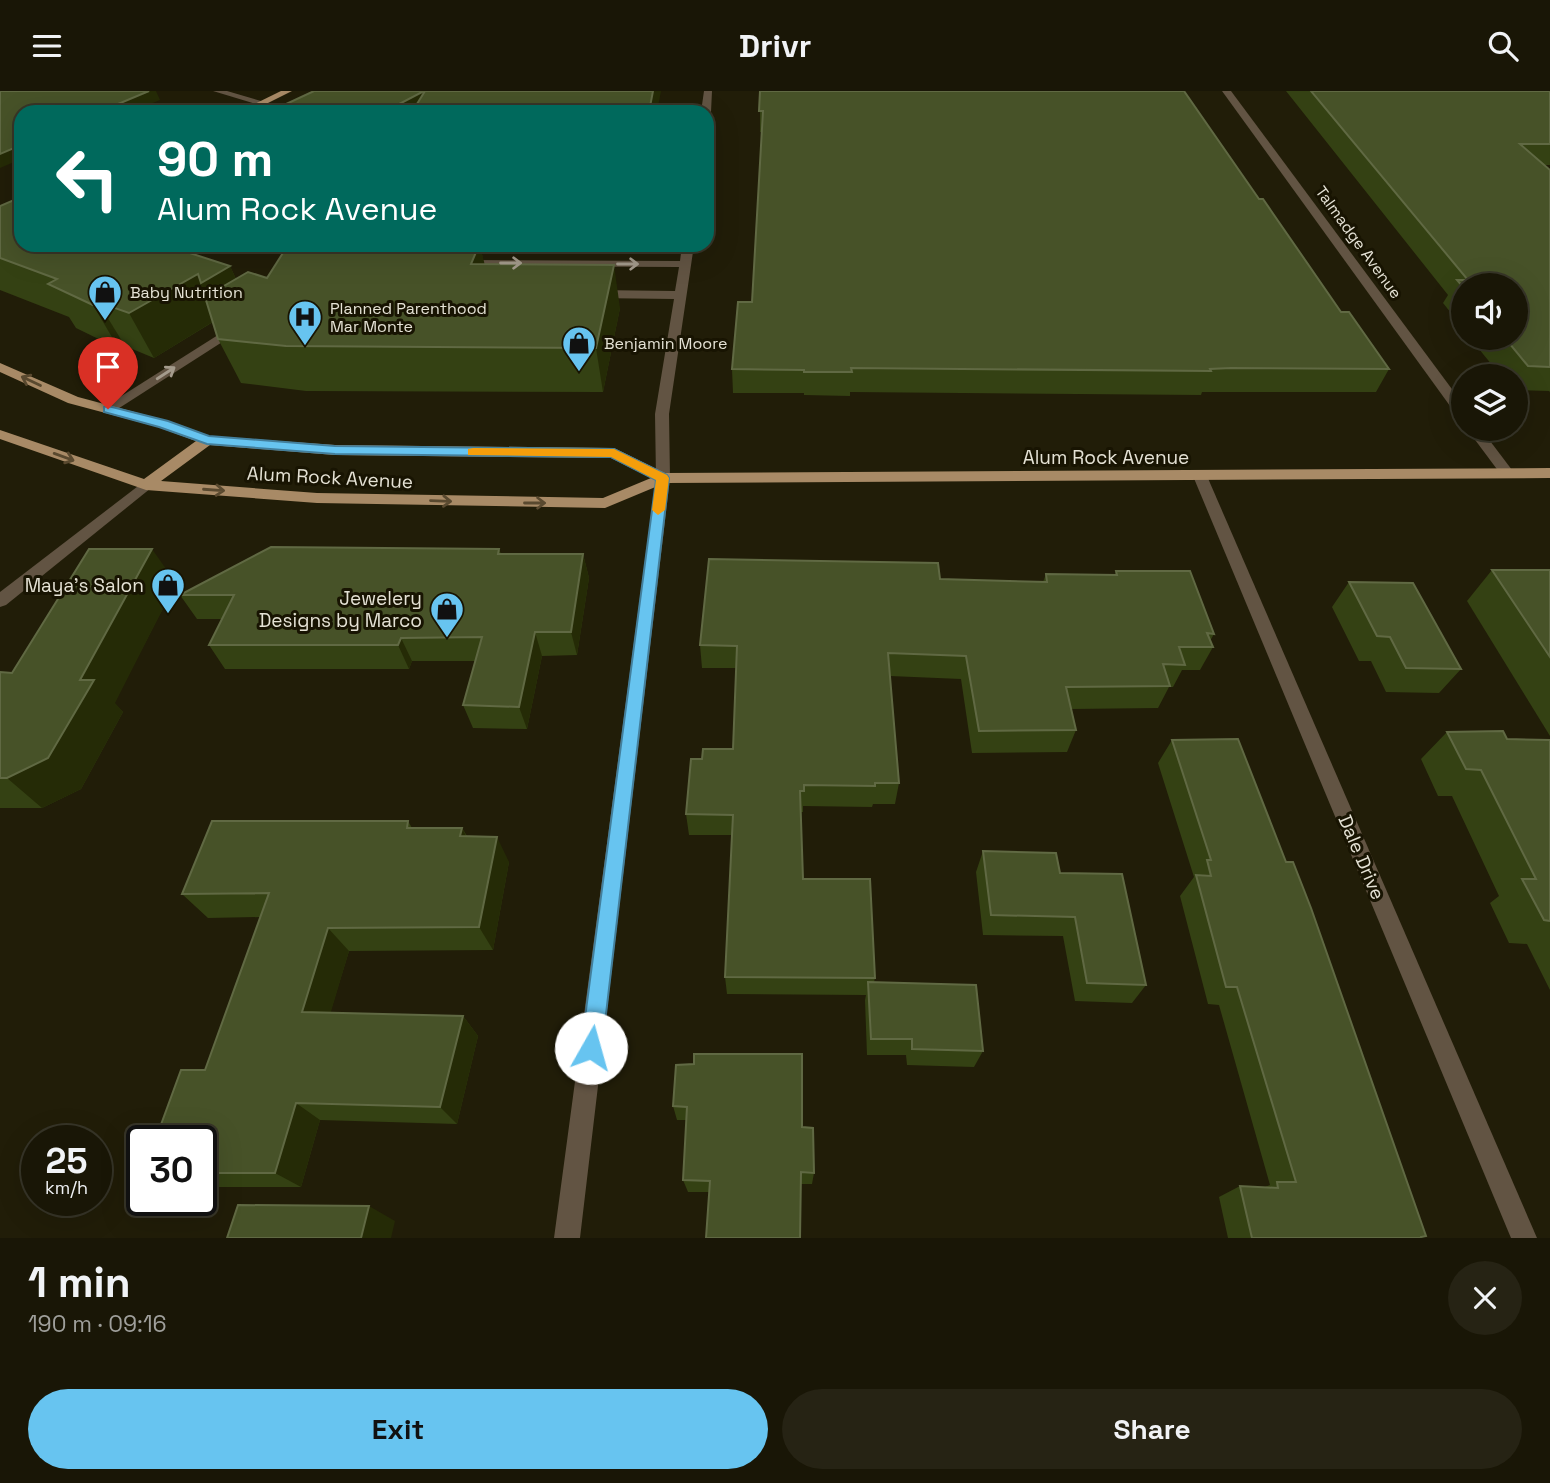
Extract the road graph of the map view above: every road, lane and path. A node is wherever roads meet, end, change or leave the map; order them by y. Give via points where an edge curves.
1 (217, 91) edge
2 (288, 91) edge
3 (1226, 91) edge
4 (263, 103) junction
5 (259, 105) edge
6 (687, 252) edge
7 (450, 263) edge
8 (685, 264) junction
9 (582, 294) edge
10 (681, 295) junction
11 (251, 318) edge
12 (0, 367) edge
13 (1451, 398) edge
14 (108, 409) junction
15 (0, 434) edge
16 (207, 440) junction
17 (1483, 441) edge
18 (1507, 473) junction
19 (1550, 473) edge
20 (1200, 476) junction
21 (663, 478) junction
22 (146, 485) junction
23 (0, 601) edge
24 (567, 1238) edge
25 (1524, 1238) edge

1 - 4 street
2 - 4 main road
3 - 13 street, Talmadge Avenue
4 - 5 main road
6 - 8 street
7 -> 8 street
8 - 10 street
9 - 10 street
10 - 21 street via 662,414
14 -> 11 street
14 -> 12 main road, Alum Rock Avenue via 73,400
14 - 16 main road, Alum Rock Avenue
15 -> 22 main road, Alum Rock Avenue
16 - 21 main road, Alum Rock Avenue via 335,450 614,453
16 - 22 main road
17 - 18 street
18 - 19 main road, Alum Rock Avenue
18 - 20 main road, Alum Rock Avenue
20 - 21 main road, Alum Rock Avenue
20 - 25 street, Dale Drive
22 -> 21 main road, Alum Rock Avenue via 317,498 605,503
21 - 24 street
22 - 23 street

